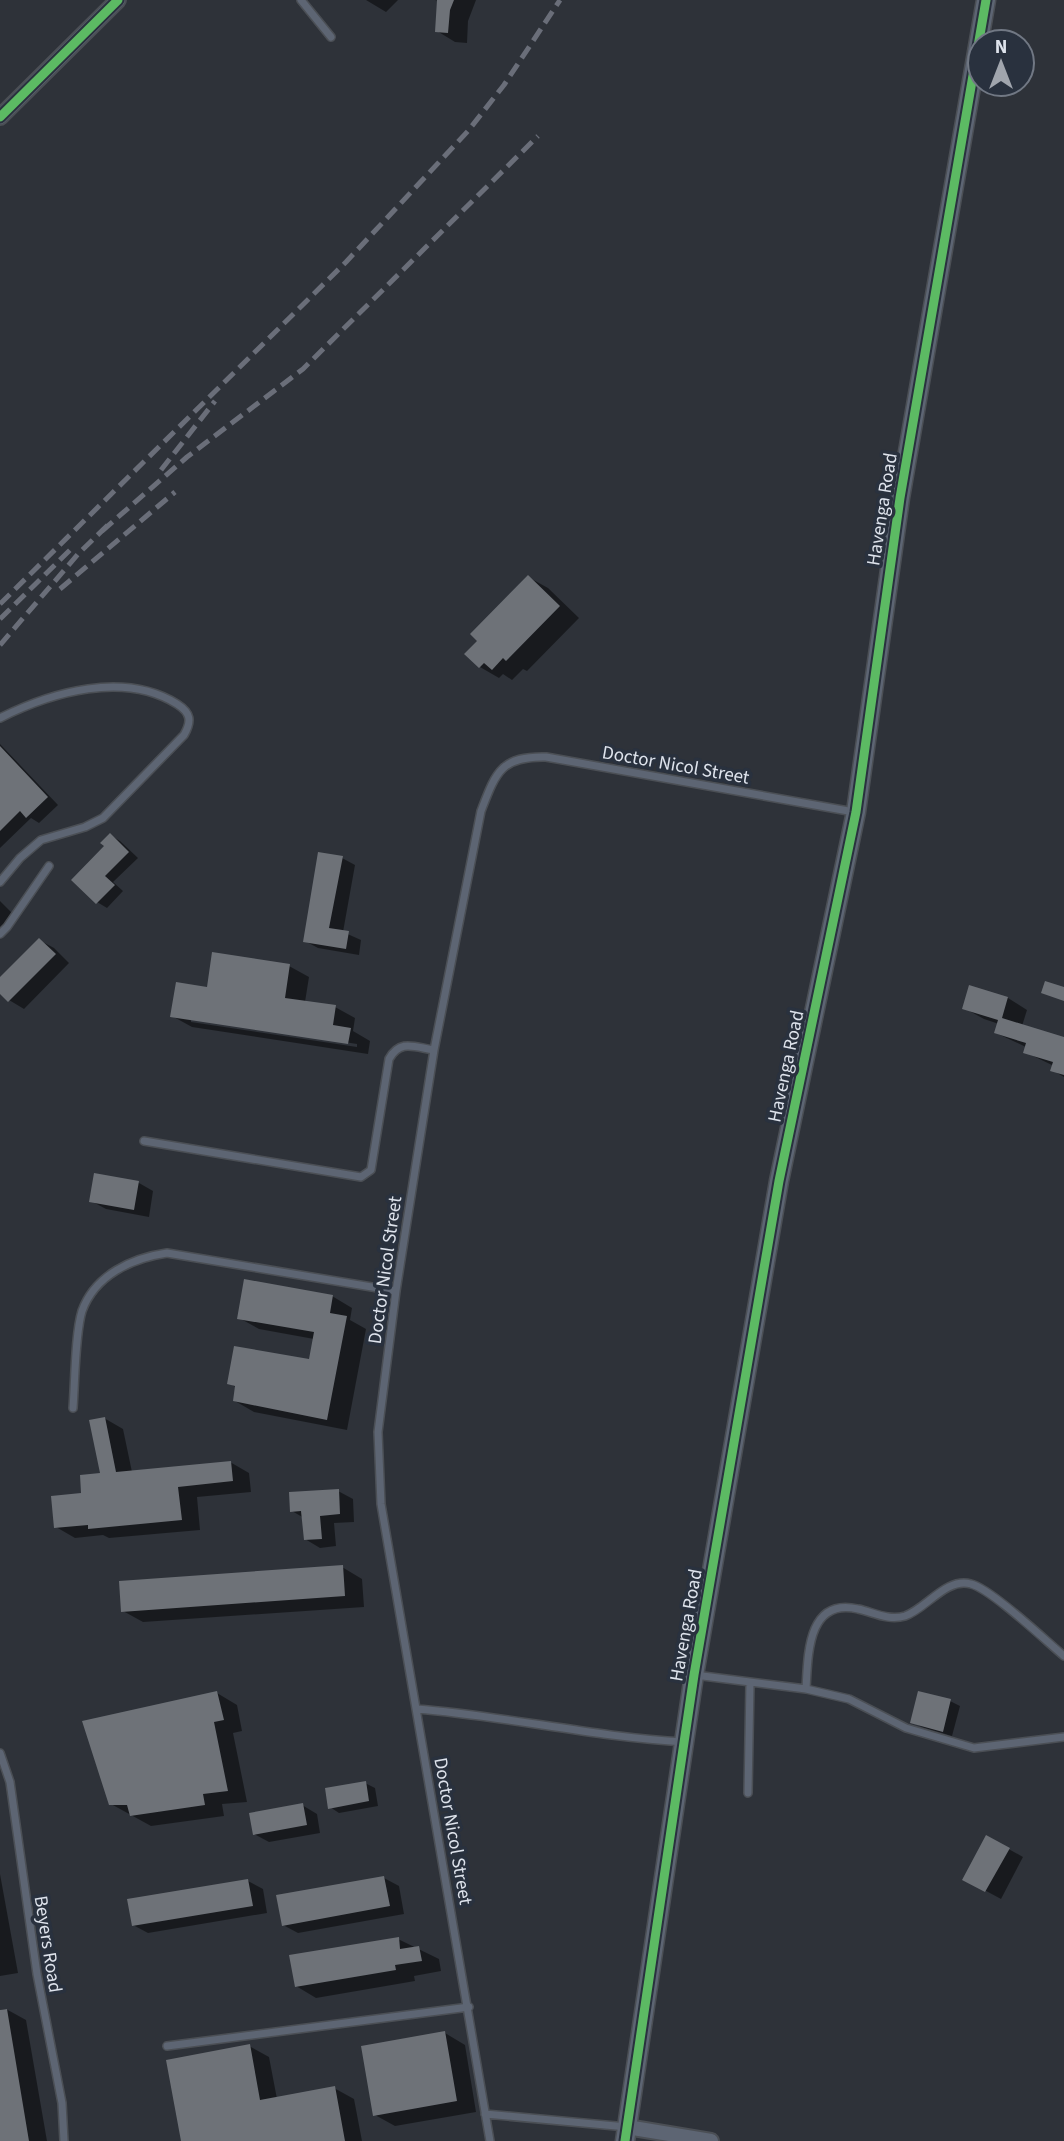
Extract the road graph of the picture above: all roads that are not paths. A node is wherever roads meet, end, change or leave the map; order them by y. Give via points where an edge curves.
1 (118, 0) edge
2 (301, 0) edge
3 (986, 0) edge
4 (331, 37) dead end
5 (0, 117) edge
6 (0, 718) edge
7 (856, 812) junction
8 (49, 866) dead end
9 (0, 882) edge
10 (0, 934) edge
11 (434, 1050) junction
12 (144, 1141) dead end
13 (396, 1290) junction
14 (73, 1408) dead end
15 (1064, 1656) edge
16 (694, 1675) junction
17 (750, 1683) junction
18 (806, 1689) junction
19 (417, 1709) junction
20 (1064, 1737) edge
21 (684, 1742) junction
22 (0, 1753) edge
23 (10, 1782) junction
24 (0, 1788) edge
25 (748, 1793) dead end
26 (469, 2007) junction
27 (167, 2046) dead end
28 (485, 2114) junction
29 (626, 2134) edge
30 (64, 2141) edge
31 (490, 2141) edge
32 (711, 2141) edge

1 - 5 street
2 - 4 lane
3 - 7 street, Havenga Road via 900,498
6 - 9 lane via 49,699 120,687 155,692 183,708 190,719 184,734 110,812 96,822 41,839
7 - 11 lane, Doctor Nicol Street via 546,757 514,760 490,786 481,811
7 - 16 street, Havenga Road via 779,1181
8 - 10 lane
11 - 12 lane via 404,1046 389,1059 371,1170 361,1177
11 - 13 lane, Doctor Nicol Street
13 - 14 lane via 167,1253 145,1256 117,1269 88,1300 80,1321
13 - 19 lane, Doctor Nicol Street via 378,1432 379,1471
15 - 18 lane via 992,1596 970,1583 960,1583 898,1618 847,1607 830,1612 810,1638
16 - 17 lane
16 - 21 street, Havenga Road
17 - 18 lane
17 - 25 lane
18 - 20 lane via 849,1699 906,1728 974,1748
19 - 21 lane via 627,1739
19 - 26 lane, Doctor Nicol Street
21 - 29 street, Havenga Road
22 - 23 lane, Beyers Road
23 - 24 lane
23 - 30 lane, Beyers Road via 37,1974 62,2104
26 - 27 lane
26 - 28 lane, Doctor Nicol Street
28 - 29 lane
28 - 31 lane, Doctor Nicol Street
29 - 32 street

